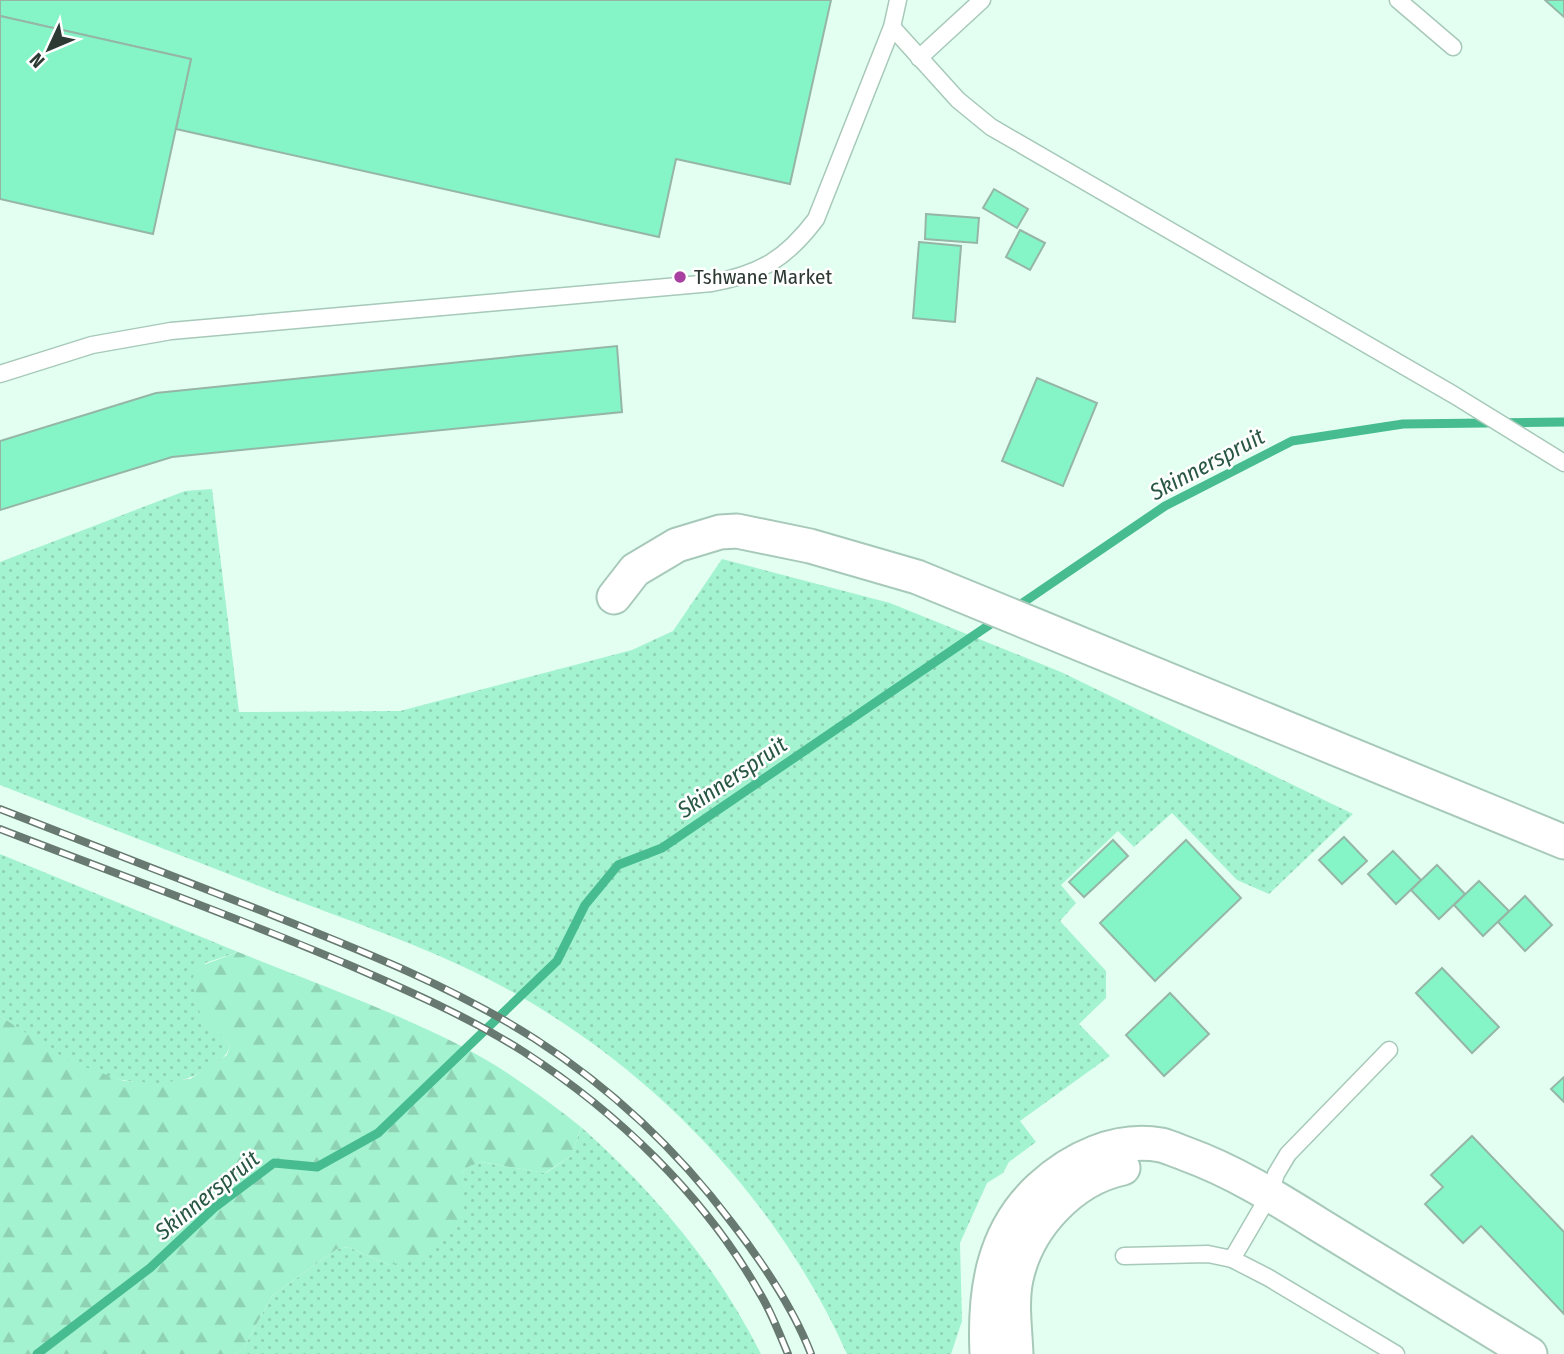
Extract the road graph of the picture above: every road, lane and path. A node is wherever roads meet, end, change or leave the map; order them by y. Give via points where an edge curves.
1 (898, 0) edge
2 (982, 0) edge
3 (1398, 0) edge
4 (892, 27) junction
5 (1453, 47) dead end
6 (919, 58) junction
7 (0, 374) edge
8 (1564, 463) edge
9 (614, 597) dead end
10 (1564, 842) edge
11 (1389, 1050) dead end
12 (1201, 1160) junction
13 (1270, 1194) junction
14 (1124, 1256) dead end
15 (1232, 1258) junction
16 (987, 1354) edge
17 (1016, 1354) edge
18 (1396, 1354) edge
19 (1530, 1354) edge

1 - 4 lane
2 - 6 lane
3 - 5 lane
4 - 6 lane
4 - 7 lane via 816,219 784,253 744,277 172,331 92,345
6 - 8 lane via 991,127
9 - 10 street via 635,570 677,545 720,532 737,531 810,546 917,578
11 - 13 lane via 1288,1154
12 - 13 street
12 - 16 street via 1161,1145 1120,1146 1088,1155 1048,1180 1020,1209 991,1271
12 - 17 street via 1157,1161 1109,1171 1084,1183 1045,1217 1027,1246 1016,1278
13 - 15 lane
13 - 19 street
14 - 15 lane via 1209,1254
15 - 18 lane

